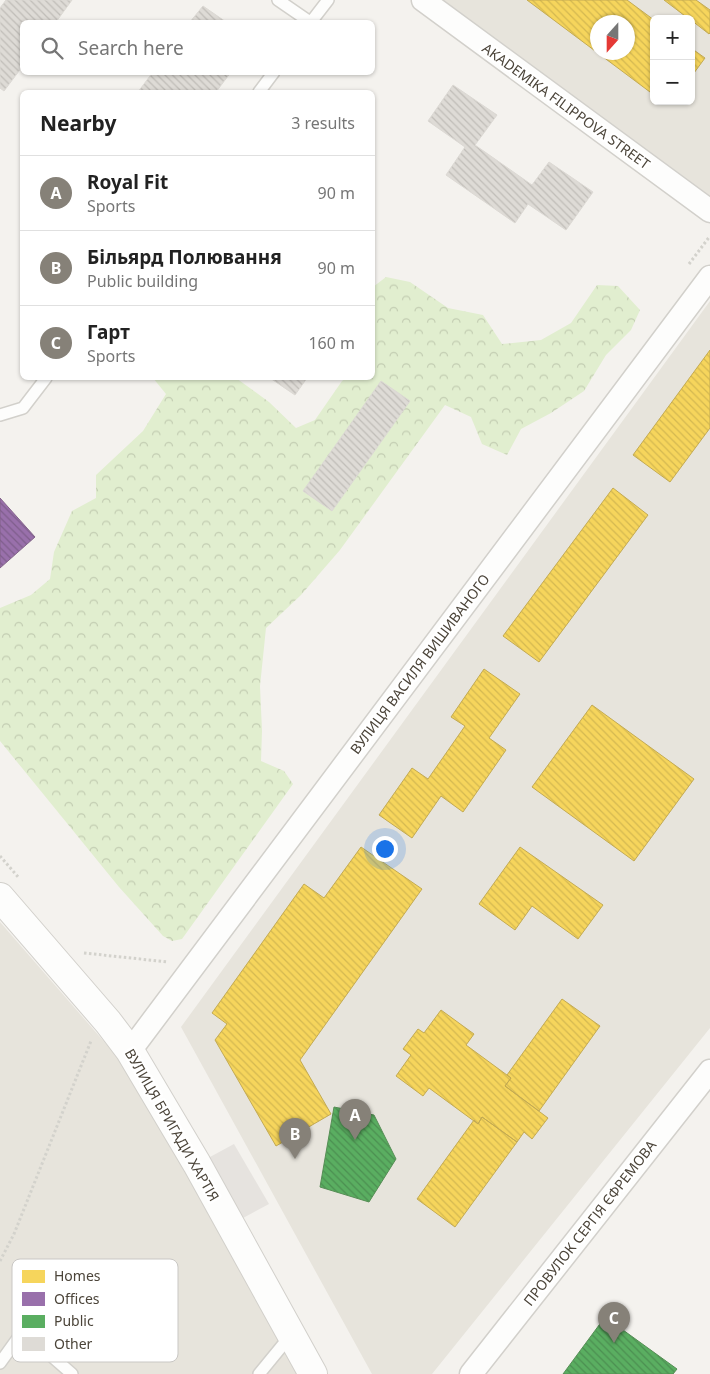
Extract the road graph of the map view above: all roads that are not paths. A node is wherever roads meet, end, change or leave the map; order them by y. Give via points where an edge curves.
1 (278, 0) edge
2 (328, 0) edge
3 (423, 0) edge
4 (307, 20) edge
5 (312, 20) edge
6 (272, 75) edge
7 (260, 90) edge
8 (710, 211) edge
9 (710, 277) edge
10 (44, 380) edge
11 (0, 415) edge
12 (0, 898) edge
13 (130, 1051) junction
14 (710, 1071) edge
15 (291, 1335) junction
16 (12, 1346) edge
17 (0, 1362) edge
18 (58, 1362) edge
19 (72, 1374) edge
20 (259, 1374) edge
21 (313, 1374) edge
22 (471, 1374) edge

1 - 4 lane
2 - 5 lane
3 - 8 street, AKADEMIKA FILIPPOVA STREET
6 - 7 lane
9 - 13 street, ВУЛИЦЯ ВАСИЛЯ ВИШИВАНОГО
10 - 11 lane via 23,408
12 - 13 street, ВУЛИЦЯ БРИГАДИ ХАРТІЯ
13 - 15 street, ВУЛИЦЯ БРИГАДИ ХАРТІЯ via 197,1164
14 - 22 street, ПРОВУЛОК СЕРГІЯ ЄФРЕМОВА
15 - 20 lane
15 - 21 street, ВУЛИЦЯ БРИГАДИ ХАРТІЯ
16 - 17 lane
18 - 19 lane

